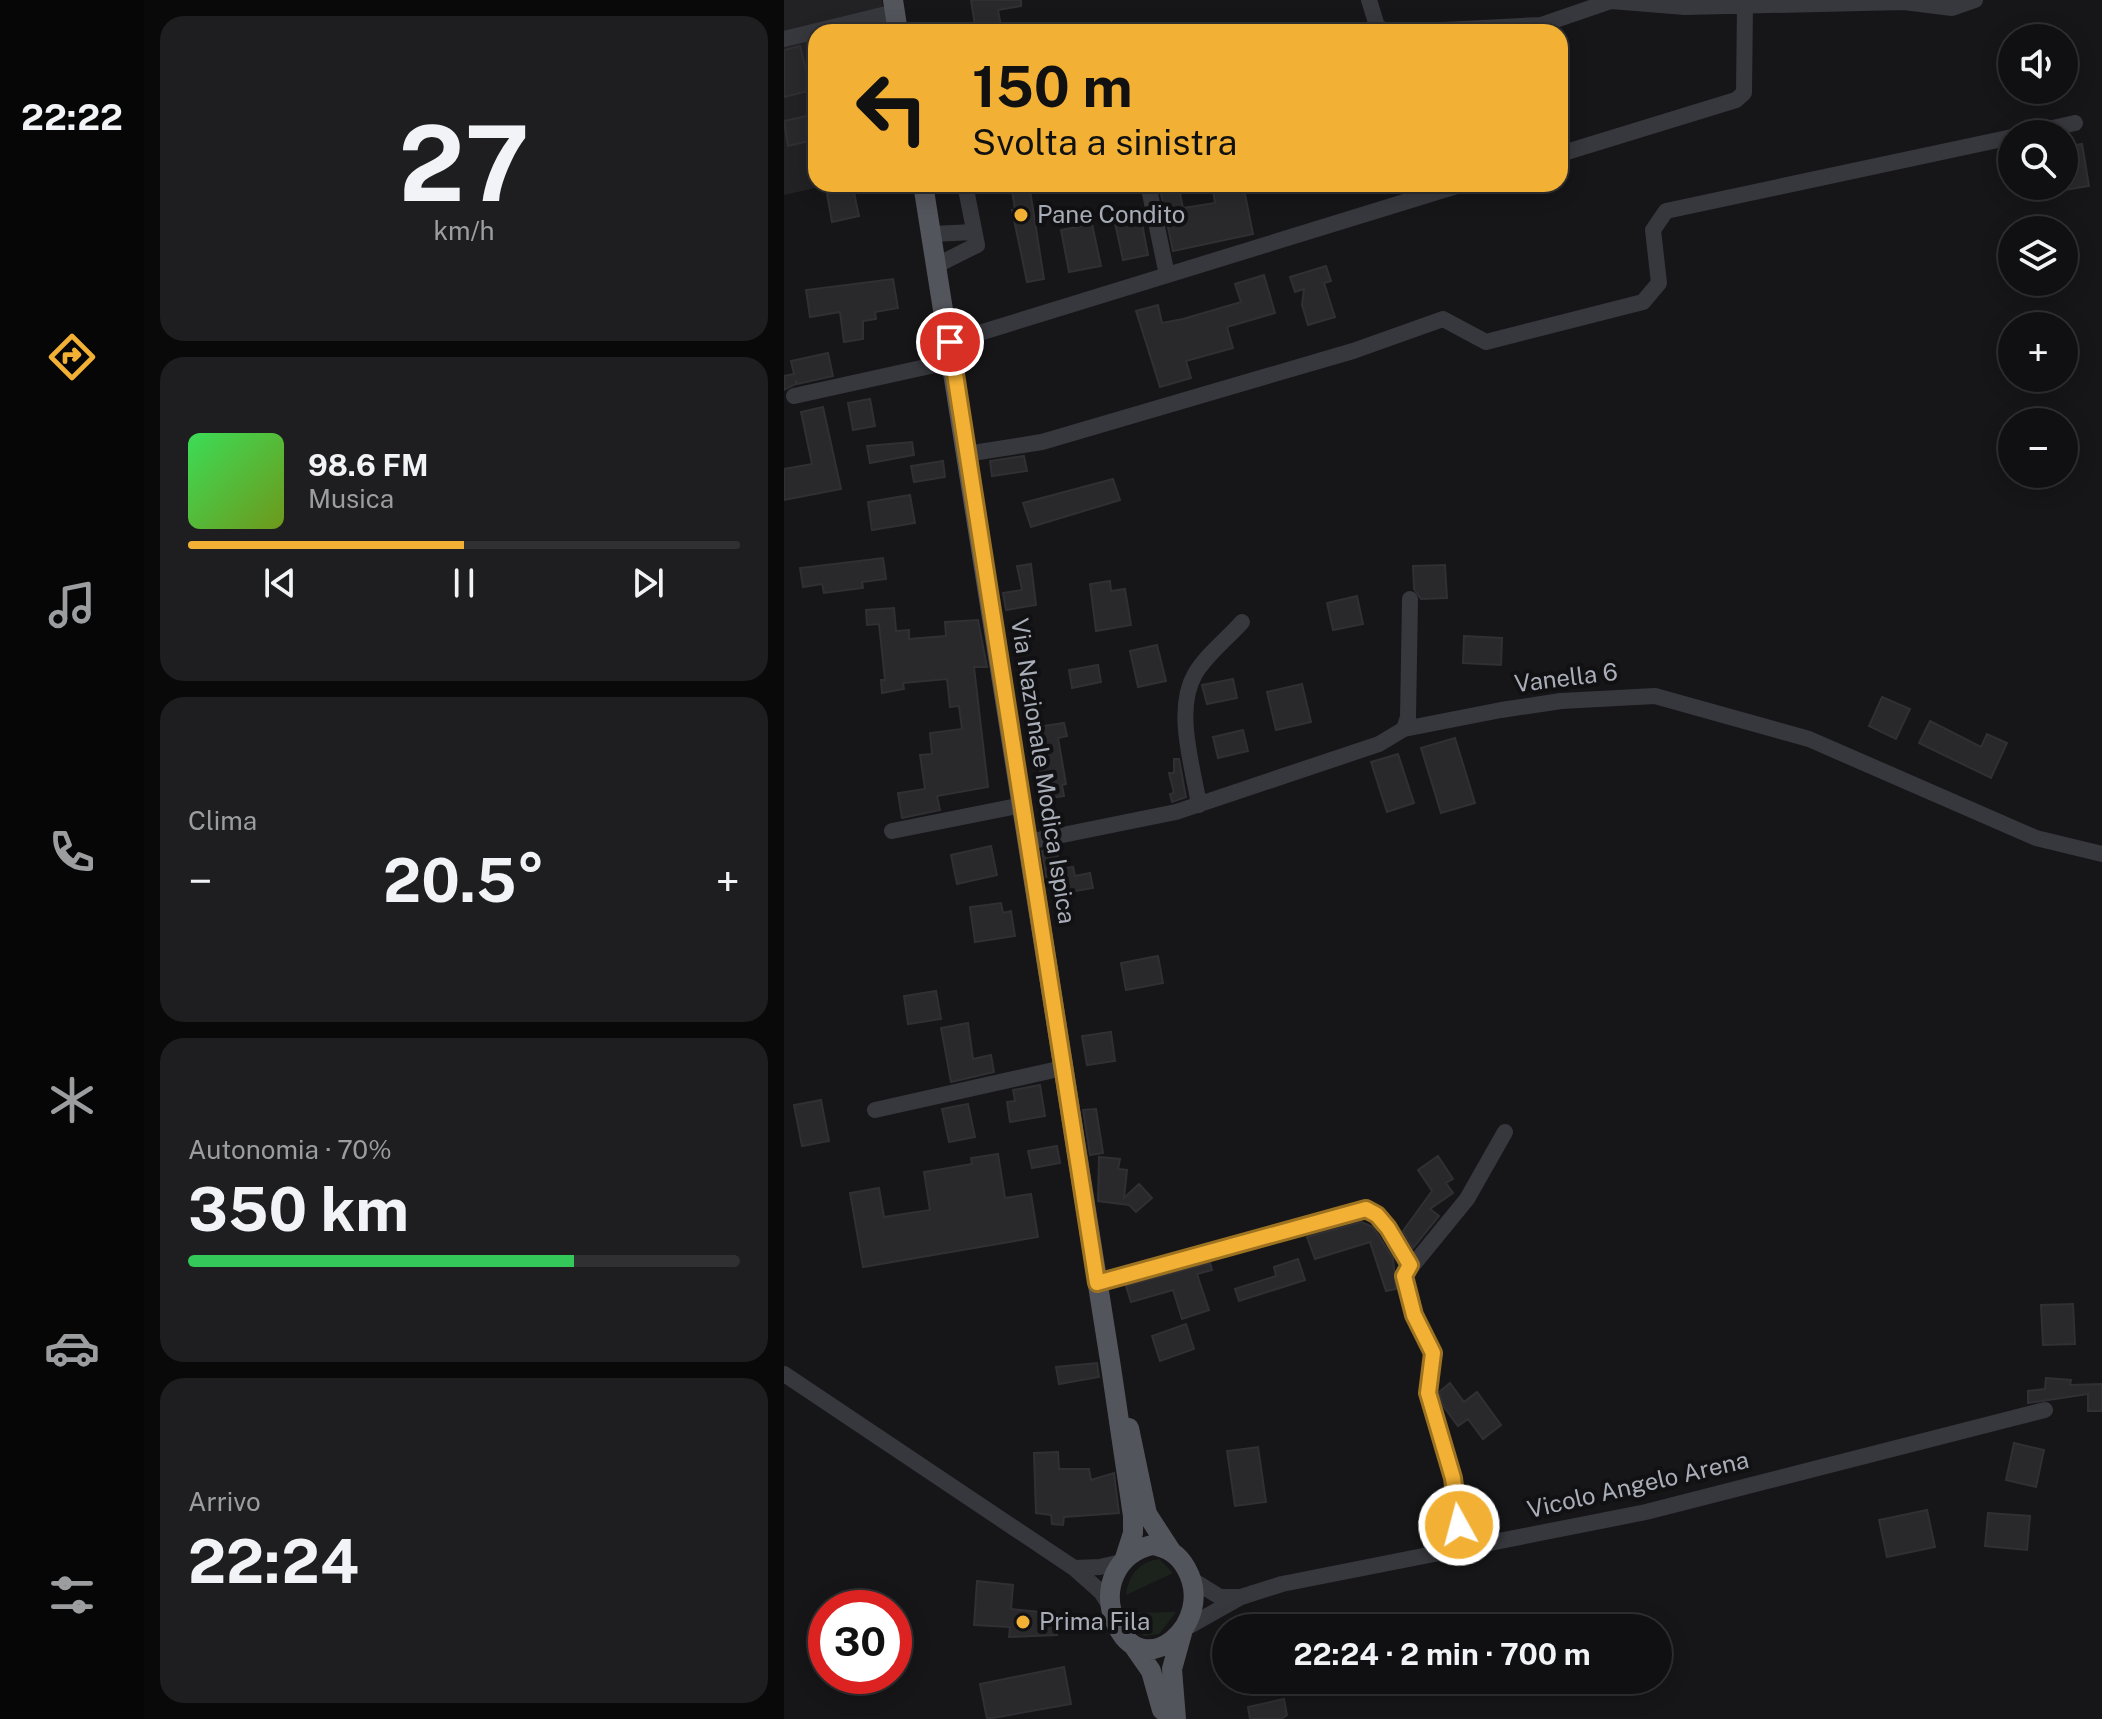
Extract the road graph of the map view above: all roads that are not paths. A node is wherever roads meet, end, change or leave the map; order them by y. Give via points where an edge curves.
1 (1369, 0) edge
2 (1975, 0) edge
3 (1745, 5) junction
4 (896, 15) edge
5 (854, 24) edge
6 (1376, 24) edge
7 (1544, 24) edge
8 (808, 34) edge
9 (784, 39) edge
10 (1998, 140) edge
11 (1568, 152) edge
12 (924, 192) edge
13 (966, 192) edge
14 (1150, 192) edge
15 (1437, 192) edge
16 (974, 232) junction
17 (932, 234) junction
18 (937, 265) junction
19 (1167, 275) junction
20 (951, 352) junction
21 (794, 396) dead end
22 (966, 454) junction
23 (1410, 599) dead end
24 (1242, 622) dead end
25 (1404, 729) junction
26 (1022, 805) junction
27 (1199, 805) junction
28 (892, 831) dead end
29 (1028, 842) junction
30 (2102, 854) edge
31 (1063, 1068) junction
32 (875, 1110) dead end
33 (1505, 1132) dead end
34 (1410, 1265) junction
35 (1097, 1283) junction
36 (1111, 1367) junction
37 (784, 1374) edge
38 (2045, 1410) dead end
39 (1462, 1549) junction
40 (1171, 1551) junction
41 (1123, 1560) junction
42 (1074, 1568) junction
43 (1191, 1579) junction
44 (1241, 1597) junction
45 (1110, 1606) junction
46 (1183, 1631) junction
47 (1133, 1645) junction
48 (1163, 1719) edge
49 (1176, 1719) edge

1 - 6 street
2 - 3 street via 1952,8 1904,2
3 - 7 street via 1611,1
3 - 11 street via 1744,93 1736,100
4 - 5 street
8 - 9 street
10 - 22 street via 1666,211 1653,230 1659,283 1643,302 1486,342 1443,319 1353,351 1042,442
12 - 17 main road, Via Nazionale Modica Ispica
13 - 16 street
14 - 19 street
15 - 19 street
16 - 17 street
16 - 18 street via 977,245
17 - 18 main road, Via Nazionale Modica Ispica
18 - 20 main road, Via Nazionale Modica Ispica
19 - 20 street
20 - 21 street
20 - 22 main road, Via Nazionale Modica Ispica
22 - 26 main road, Via Nazionale Modica Ispica
23 - 25 street
24 - 27 street via 1196,672 1190,686 1187,734
25 - 27 street, Vanella 6 via 1379,744
25 - 30 street, Vanella 6 via 1561,701 1655,696 1809,739 2036,838
26 - 28 street
26 - 29 main road, Via Nazionale Modica Ispica
27 - 29 street, Vanella 6
29 - 31 main road, Via Nazionale Modica Ispica
31 - 32 street
31 - 35 main road, Via Nazionale Modica Ispica
33 - 34 street via 1467,1199
34 - 35 street via 1388,1228 1366,1209
34 - 39 street via 1404,1276 1414,1315 1433,1353 1428,1393 1453,1478
35 - 36 main road, Via Nazionale Modica Ispica
36 - 40 main road via 1137,1455 1147,1514
36 - 41 main road via 1133,1516
37 - 42 street
38 - 39 street, Vicolo Angelo Arena via 1646,1512
39 - 44 street, Vicolo Angelo Arena via 1282,1584
40 - 41 main road via 1152,1545
40 - 43 main road
41 - 42 street
41 - 45 main road via 1112,1583
42 - 45 street
43 - 44 street via 1220,1597
43 - 46 main road via 1193,1608
44 - 46 street, Vicolo Angelo Arena
45 - 47 main road via 1118,1629
46 - 47 main road via 1161,1648
46 - 49 main road via 1172,1669
47 - 48 main road via 1158,1689

